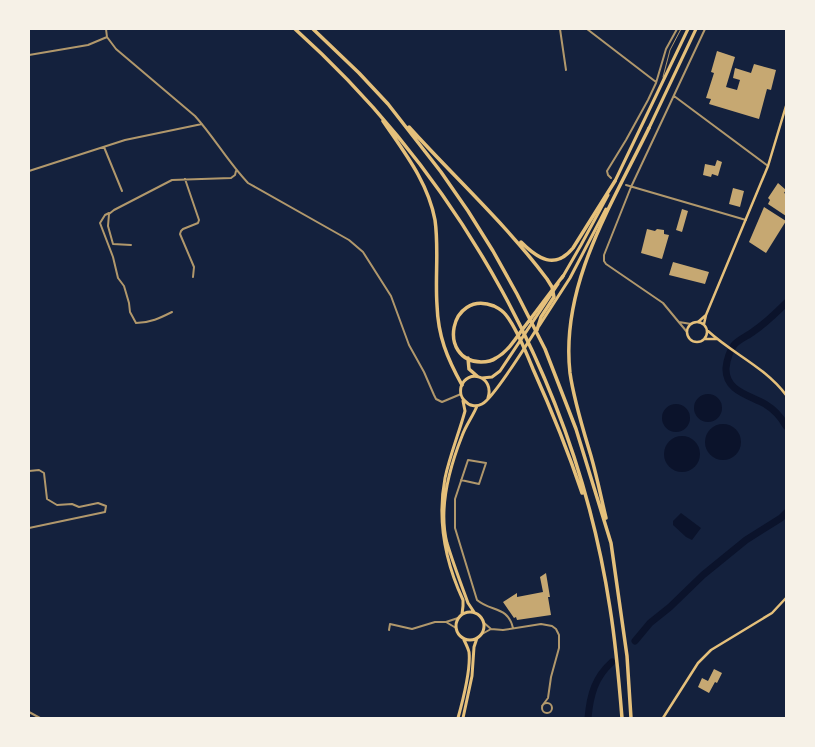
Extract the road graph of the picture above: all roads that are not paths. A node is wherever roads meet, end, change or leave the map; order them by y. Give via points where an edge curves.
1 (106, 29) edge
2 (295, 29) edge
3 (313, 29) edge
4 (560, 29) edge
5 (588, 29) edge
6 (677, 29) edge
7 (681, 29) edge
8 (688, 29) edge
9 (696, 29) edge
10 (705, 29) edge
11 (108, 37) junction
12 (29, 55) edge
13 (566, 70) dead end
14 (656, 82) junction
15 (662, 83) junction
16 (674, 96) junction
17 (370, 103) junction
18 (786, 107) edge
19 (394, 110) junction
20 (202, 124) junction
21 (649, 128) junction
22 (104, 147) junction
23 (768, 166) junction
24 (29, 171) edge
25 (236, 171) junction
26 (611, 178) dead end
27 (185, 179) junction
28 (615, 181) junction
29 (626, 185) dead end
30 (631, 188) junction
31 (122, 191) dead end
32 (112, 212) junction
33 (746, 220) junction
34 (505, 227) junction
35 (131, 245) dead end
36 (563, 276) joint
37 (194, 277) dead end
38 (553, 291) junction
39 (172, 312) dead end
40 (540, 315) junction
41 (706, 315) junction
42 (678, 321) junction
43 (698, 322) junction
44 (691, 324) junction
45 (704, 324) junction
46 (537, 330) joint
47 (708, 331) junction
48 (687, 332) junction
49 (705, 339) junction
50 (718, 340) junction
51 (468, 358) junction
52 (477, 376) junction
53 (482, 378) junction
54 (462, 385) junction
55 (461, 394) junction
56 (786, 395) edge
57 (488, 398) junction
58 (463, 400) junction
59 (477, 406) junction
60 (29, 470) edge
61 (461, 480) junction
62 (593, 524) junction
63 (29, 528) edge
64 (611, 543) junction
65 (786, 598) edge
66 (474, 612) junction
67 (463, 614) junction
68 (458, 618) junction
69 (446, 622) junction
70 (483, 622) junction
71 (456, 628) junction
72 (513, 628) junction
73 (491, 629) junction
74 (389, 630) dead end
75 (482, 634) junction
76 (477, 638) junction
77 (464, 640) junction
78 (548, 698) junction
79 (551, 705) junction
80 (542, 706) junction
81 (29, 712) edge
82 (40, 718) edge
83 (458, 718) edge
84 (463, 718) edge
85 (622, 718) edge
86 (631, 718) edge
87 (664, 718) edge

1 - 11 street
2 - 17 highway
3 - 19 highway
4 - 13 street
5 - 14 street
6 - 14 street via 666,49
7 - 15 lane via 670,50
8 - 15 main road
9 - 21 main road
10 - 16 street
11 - 12 street via 88,45
11 - 20 street via 116,49
14 - 26 street via 626,140 609,166 607,171
15 - 28 main road
16 - 23 street
16 - 30 street
17 - 54 highway via 415,167 429,198 436,232 440,332 450,364
17 - 62 highway via 410,150 455,212 506,298 557,408
18 - 23 main road
19 - 34 highway
19 - 64 highway via 472,218 524,307 548,358 576,429
20 - 22 street via 125,140
20 - 25 street
21 - 40 main road via 570,278
21 - 64 highway via 588,256 577,289 570,335 572,382
22 - 24 street
22 - 31 street
23 - 33 main road
25 - 27 street via 231,178
25 - 55 street via 248,183 349,240 363,252 391,296 409,345 436,399 442,402
27 - 32 street via 172,180
27 - 37 street via 199,220 198,223 180,231 194,268
28 - 34 highway via 573,248 563,258 550,260 539,257
28 - 36 main road
29 - 30 street
30 - 33 street
30 - 42 street via 604,260 606,264 663,303
32 - 35 street via 109,214 108,226 113,244
32 - 39 street via 105,215 100,223 136,323 146,323
33 - 41 main road
34 - 38 highway via 536,264
36 - 38 highway
38 - 40 highway
38 - 40 highway via 554,297
40 - 46 highway
40 - 51 highway via 504,353 491,360 479,362
40 - 53 main road via 497,374
41 - 43 main road
41 - 45 main road
42 - 44 street
42 - 48 street
43 - 44 main road
43 - 45 main road
44 - 48 main road
45 - 47 main road
46 - 57 main road
47 - 49 main road
47 - 50 main road
48 - 49 main road via 694,342
49 - 50 main road
50 - 56 main road via 769,376
51 - 52 highway via 469,369
51 - 62 highway via 458,349 453,338 453,327 458,317 473,305 484,304 499,309 516,331 542,388
52 - 53 main road
52 - 54 main road via 468,378
53 - 57 main road via 490,389
54 - 55 main road
55 - 58 main road
57 - 59 main road
58 - 59 main road via 469,405
58 - 67 main road via 465,411 445,477 441,504 446,556 462,600
59 - 66 main road via 462,434 449,476 444,521 447,542 468,604
60 - 63 street via 44,473 47,499 57,505 72,504 79,507 98,503 106,506 105,512
61 - 61 street via 468,460 486,463 479,484
61 - 72 street via 455,499 455,528 477,600 508,616
62 - 85 highway via 610,607
64 - 86 highway via 625,642
65 - 87 main road via 772,613 711,650 698,663
66 - 67 main road
66 - 70 main road
67 - 68 main road
68 - 69 street
68 - 71 main road
69 - 71 street
69 - 74 street via 435,622 412,629 390,624
70 - 73 street
70 - 75 main road
71 - 77 main road
72 - 73 street
72 - 78 street via 547,624 556,629 559,635 559,648
73 - 75 street
75 - 76 main road
76 - 77 main road
76 - 84 main road
77 - 83 main road via 469,652 463,702
78 - 79 street
78 - 80 street
79 - 80 street
79 - 80 street via 552,711 547,714
81 - 82 street

